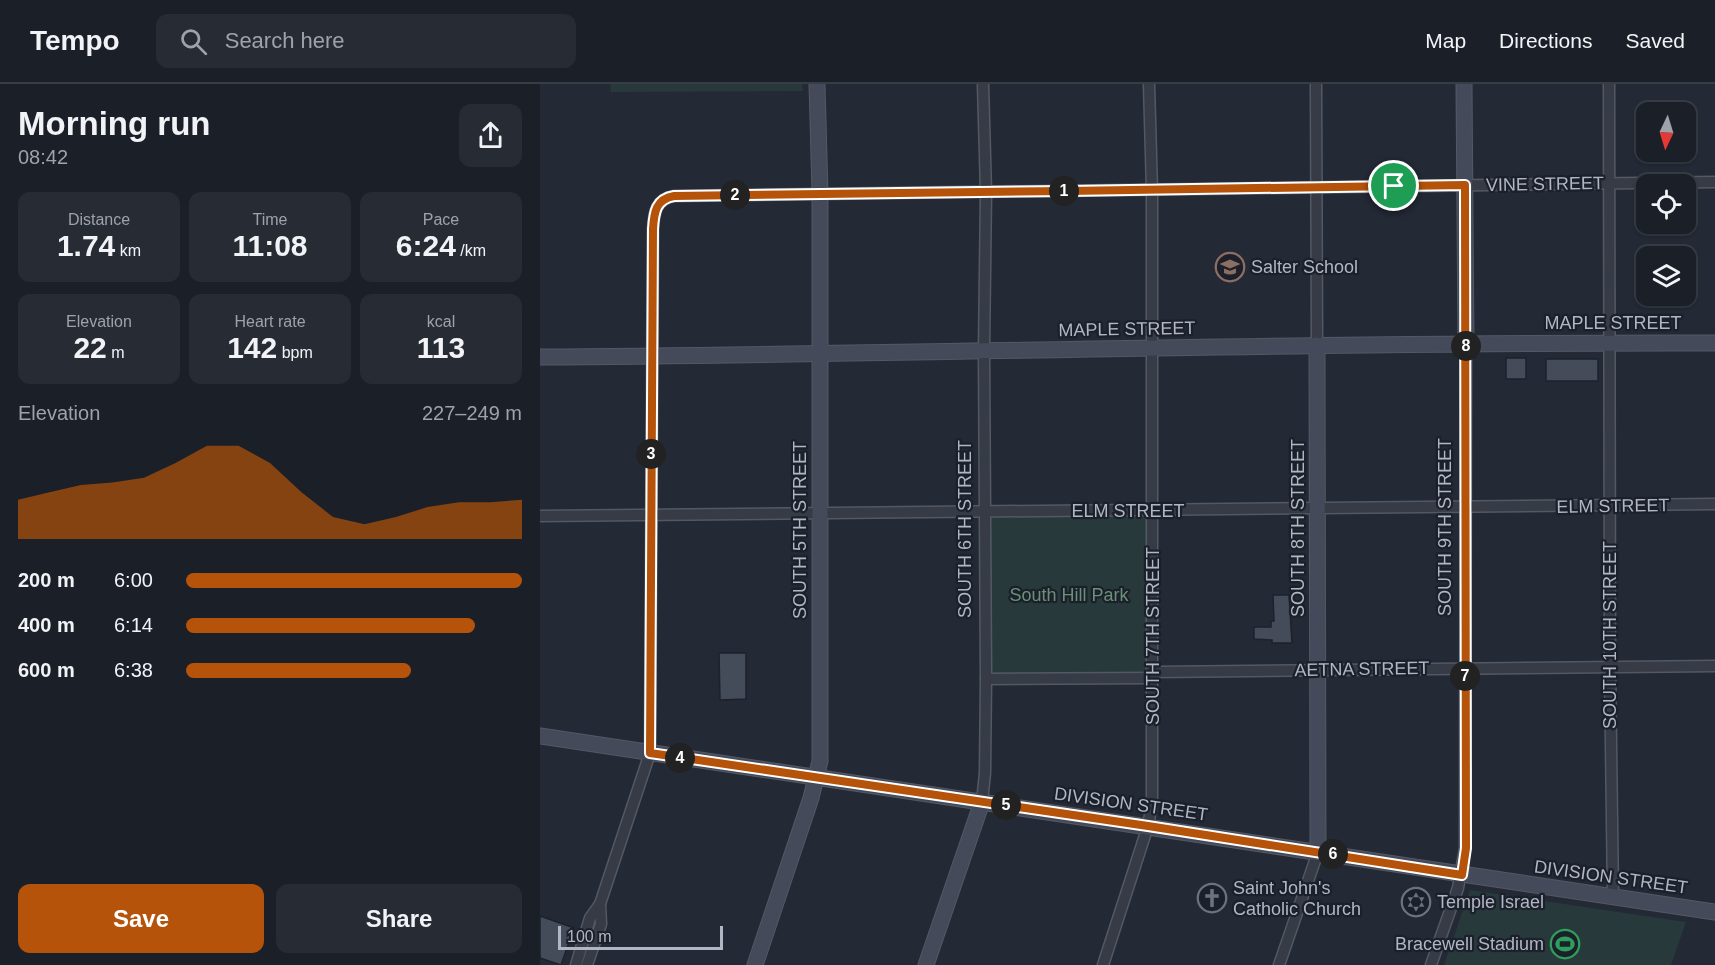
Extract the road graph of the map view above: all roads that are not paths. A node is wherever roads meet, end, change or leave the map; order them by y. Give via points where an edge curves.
1 (817, 84) edge
2 (983, 84) edge
3 (1149, 84) edge
4 (1316, 84) edge
5 (1464, 84) edge
6 (1609, 84) edge
7 (1715, 182) edge
8 (1609, 183) junction
9 (1465, 185) junction
10 (1318, 186) junction
11 (1152, 190) junction
12 (986, 192) junction
13 (820, 193) junction
14 (1609, 342) junction
15 (1715, 342) edge
16 (1466, 344) junction
17 (1317, 345) junction
18 (1152, 348) junction
19 (984, 351) junction
20 (819, 354) junction
21 (652, 356) junction
22 (540, 357) edge
23 (1715, 504) edge
24 (1610, 506) junction
25 (1465, 508) junction
26 (1318, 509) junction
27 (984, 511) junction
28 (1153, 511) junction
29 (819, 514) junction
30 (651, 515) junction
31 (540, 516) edge
32 (1715, 666) edge
33 (1610, 667) junction
34 (1465, 668) junction
35 (1319, 670) junction
36 (1154, 675) junction
37 (986, 680) junction
38 (540, 736) edge
39 (650, 753) junction
40 (817, 778) junction
41 (982, 802) junction
42 (1148, 826) junction
43 (1318, 852) junction
44 (1462, 875) junction
45 (1613, 898) junction
46 (600, 904) junction
47 (1715, 912) edge
48 (576, 965) edge
49 (587, 965) edge
50 (755, 965) edge
51 (926, 965) edge
52 (1103, 965) edge
53 (1279, 965) edge
54 (1431, 965) edge

1 - 13 street, SOUTH 5TH STREET
2 - 12 street, SOUTH 6TH STREET
3 - 11 street, SOUTH 7TH STREET
4 - 10 street, SOUTH 8TH STREET
5 - 9 street, SOUTH 9TH STREET
6 - 8 street, SOUTH 10TH STREET
7 - 8 street, VINE STREET
8 - 9 street, VINE STREET
8 - 14 street, SOUTH 10TH STREET
9 - 10 street, VINE STREET
9 - 16 street, SOUTH 9TH STREET
10 - 11 street, VINE STREET
10 - 17 street, SOUTH 8TH STREET
11 - 12 street, VINE STREET
11 - 18 street, SOUTH 7TH STREET
12 - 13 street, VINE STREET
12 - 19 street, SOUTH 6TH STREET
13 - 20 street, SOUTH 5TH STREET
13 - 21 street, VINE STREET via 674,196 662,200 655,210 653,229
14 - 15 street, MAPLE STREET
14 - 16 street, MAPLE STREET
14 - 24 street, SOUTH 10TH STREET
16 - 17 street, MAPLE STREET
16 - 25 street, SOUTH 9TH STREET
17 - 18 street, MAPLE STREET
17 - 26 street, SOUTH 8TH STREET
18 - 19 street, MAPLE STREET
18 - 28 street, SOUTH 7TH STREET
19 - 20 street, MAPLE STREET
19 - 27 street, SOUTH 6TH STREET
20 - 21 street, MAPLE STREET
20 - 29 street, SOUTH 5TH STREET
21 - 22 street, MAPLE STREET
21 - 30 street
23 - 24 street, ELM STREET
24 - 25 street, ELM STREET
24 - 33 street, SOUTH 10TH STREET
25 - 26 street, ELM STREET
25 - 34 street, SOUTH 9TH STREET
26 - 28 street, ELM STREET
26 - 35 street, SOUTH 8TH STREET
27 - 28 street, ELM STREET
27 - 29 street, ELM STREET
27 - 37 street, SOUTH 6TH STREET
28 - 36 street, SOUTH 7TH STREET
29 - 30 street, ELM STREET
29 - 40 street, SOUTH 5TH STREET via 821,748
30 - 31 street, ELM STREET
30 - 39 street
32 - 33 street, AETNA STREET
33 - 34 street, AETNA STREET
33 - 45 street, SOUTH 10TH STREET
34 - 35 street, AETNA STREET
34 - 44 street, SOUTH 9TH STREET via 1466,848
35 - 36 street, AETNA STREET
35 - 43 street, SOUTH 8TH STREET
36 - 37 street, AETNA STREET
36 - 42 street, SOUTH 7TH STREET via 1152,804
37 - 41 street, SOUTH 6TH STREET
38 - 39 street, DIVISION STREET
39 - 40 street, DIVISION STREET
39 - 46 street
40 - 41 street, DIVISION STREET
40 - 50 street, SOUTH 5TH STREET
41 - 42 street, DIVISION STREET
41 - 51 street, SOUTH 6TH STREET
42 - 43 street, DIVISION STREET
42 - 52 street, SOUTH 7TH STREET
43 - 44 street, DIVISION STREET
43 - 53 street, SOUTH 8TH STREET
44 - 45 street, DIVISION STREET
44 - 54 street, SOUTH 9TH STREET
45 - 47 street, DIVISION STREET
46 - 48 street via 590,918
46 - 49 street via 601,921

